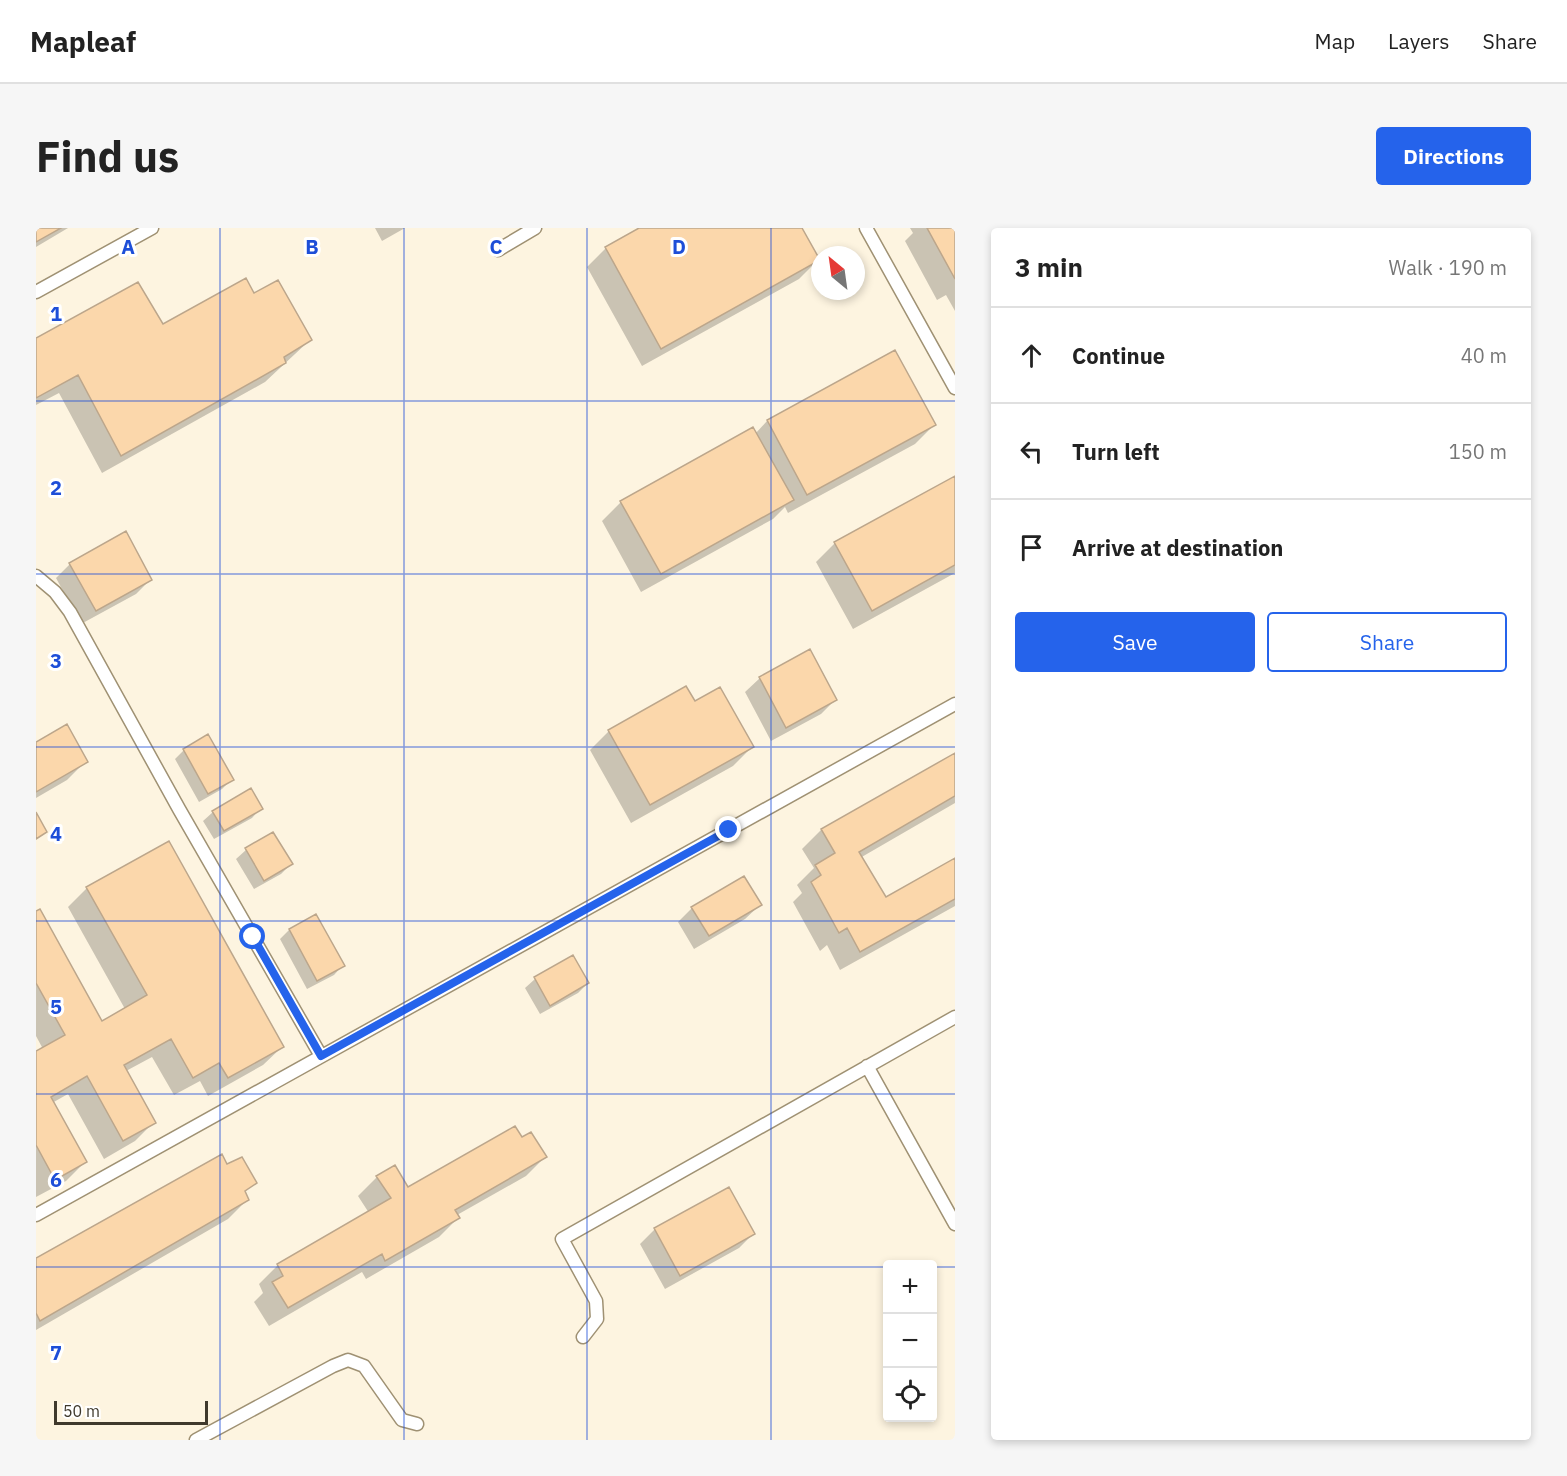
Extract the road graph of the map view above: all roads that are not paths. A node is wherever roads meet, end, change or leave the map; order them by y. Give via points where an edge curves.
1 (152, 228) edge
2 (536, 228) edge
3 (866, 228) edge
4 (498, 250) dead end
5 (36, 292) edge
6 (955, 388) edge
7 (36, 576) edge
8 (955, 704) edge
9 (955, 1017) edge
10 (321, 1056) junction
11 (867, 1066) junction
12 (36, 1215) edge
13 (955, 1224) edge
14 (583, 1337) dead end
15 (417, 1425) dead end
16 (196, 1440) edge

1 - 5 lane
2 - 4 lane
3 - 6 lane
7 - 10 lane via 70,612
8 - 10 lane
9 - 11 lane
10 - 12 lane
11 - 13 lane
11 - 14 lane via 562,1239 596,1301 597,1319
15 - 16 lane via 402,1420 364,1366 348,1360

